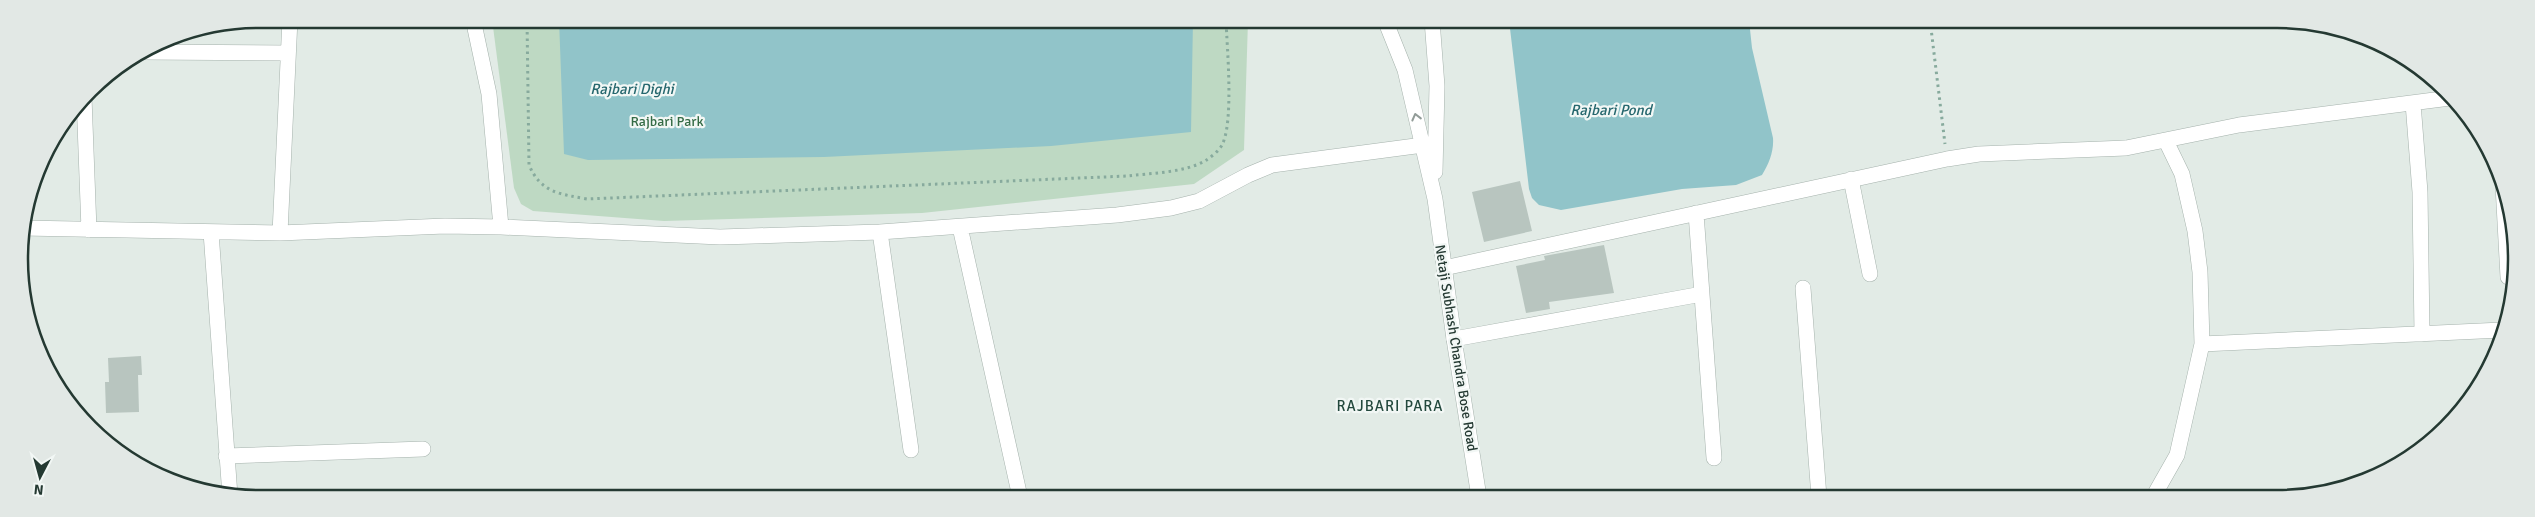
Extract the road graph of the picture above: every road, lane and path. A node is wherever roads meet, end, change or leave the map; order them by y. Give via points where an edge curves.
1 (289, 28) edge
2 (476, 28) edge
3 (527, 28) edge
4 (1226, 28) edge
5 (1388, 28) edge
6 (1433, 28) edge
7 (1931, 28) edge
8 (154, 52) edge
9 (288, 53) junction
10 (2444, 99) edge
11 (2413, 103) junction
12 (84, 107) edge
13 (2166, 142) junction
14 (1423, 145) junction
15 (1946, 159) junction
16 (1851, 179) junction
17 (1434, 199) junction
18 (1696, 213) junction
19 (2504, 219) edge
20 (501, 227) junction
21 (960, 227) junction
22 (29, 228) edge
23 (89, 230) junction
24 (212, 232) junction
25 (880, 232) junction
26 (280, 233) junction
27 (1444, 268) junction
28 (2507, 268) edge
29 (1870, 274) dead end
30 (1803, 288) dead end
31 (1702, 294) junction
32 (2496, 330) edge
33 (2422, 334) junction
34 (1454, 339) junction
35 (2202, 344) junction
36 (422, 449) dead end
37 (911, 450) dead end
38 (226, 456) junction
39 (1714, 458) dead end
40 (229, 488) edge
41 (1018, 490) edge
42 (1478, 490) edge
43 (1818, 490) edge
44 (2159, 490) edge

1 - 9 street
2 - 20 street via 491,109
3 - 4 path via 529,165 535,179 548,190 587,199 1118,176 1181,169 1204,161 1222,146 1228,104
14 -> 5 street, Netaji Subhash Chandra Bose Road via 1404,70
6 - 17 street, Netaji Subhash Chandra Bose Road via 1437,86
7 - 15 path
8 - 9 street
9 - 26 street
10 - 11 street
11 - 13 street via 2239,125
11 - 33 street via 2420,192
12 - 23 street
13 - 15 street via 2126,148 1979,154
13 - 35 street via 2182,174 2194,223 2200,272
14 - 17 street, Netaji Subhash Chandra Bose Road
14 - 21 street via 1272,164 1199,201 1171,208
15 - 16 street
16 - 18 street
16 - 29 street
17 - 27 street, Netaji Subhash Chandra Bose Road
18 - 27 street
18 - 31 street
19 - 28 street
20 - 25 street via 720,237
20 - 26 street
21 - 25 street
21 - 41 street
22 - 23 street
23 - 24 street
24 - 26 street
24 - 38 street
25 - 37 street
27 - 34 street, Netaji Subhash Chandra Bose Road
30 - 43 street
31 - 34 street
31 - 39 street
32 - 33 street
33 - 35 street
34 - 42 street, Netaji Subhash Chandra Bose Road
35 - 44 street via 2177,455
36 - 38 street
38 - 40 street

